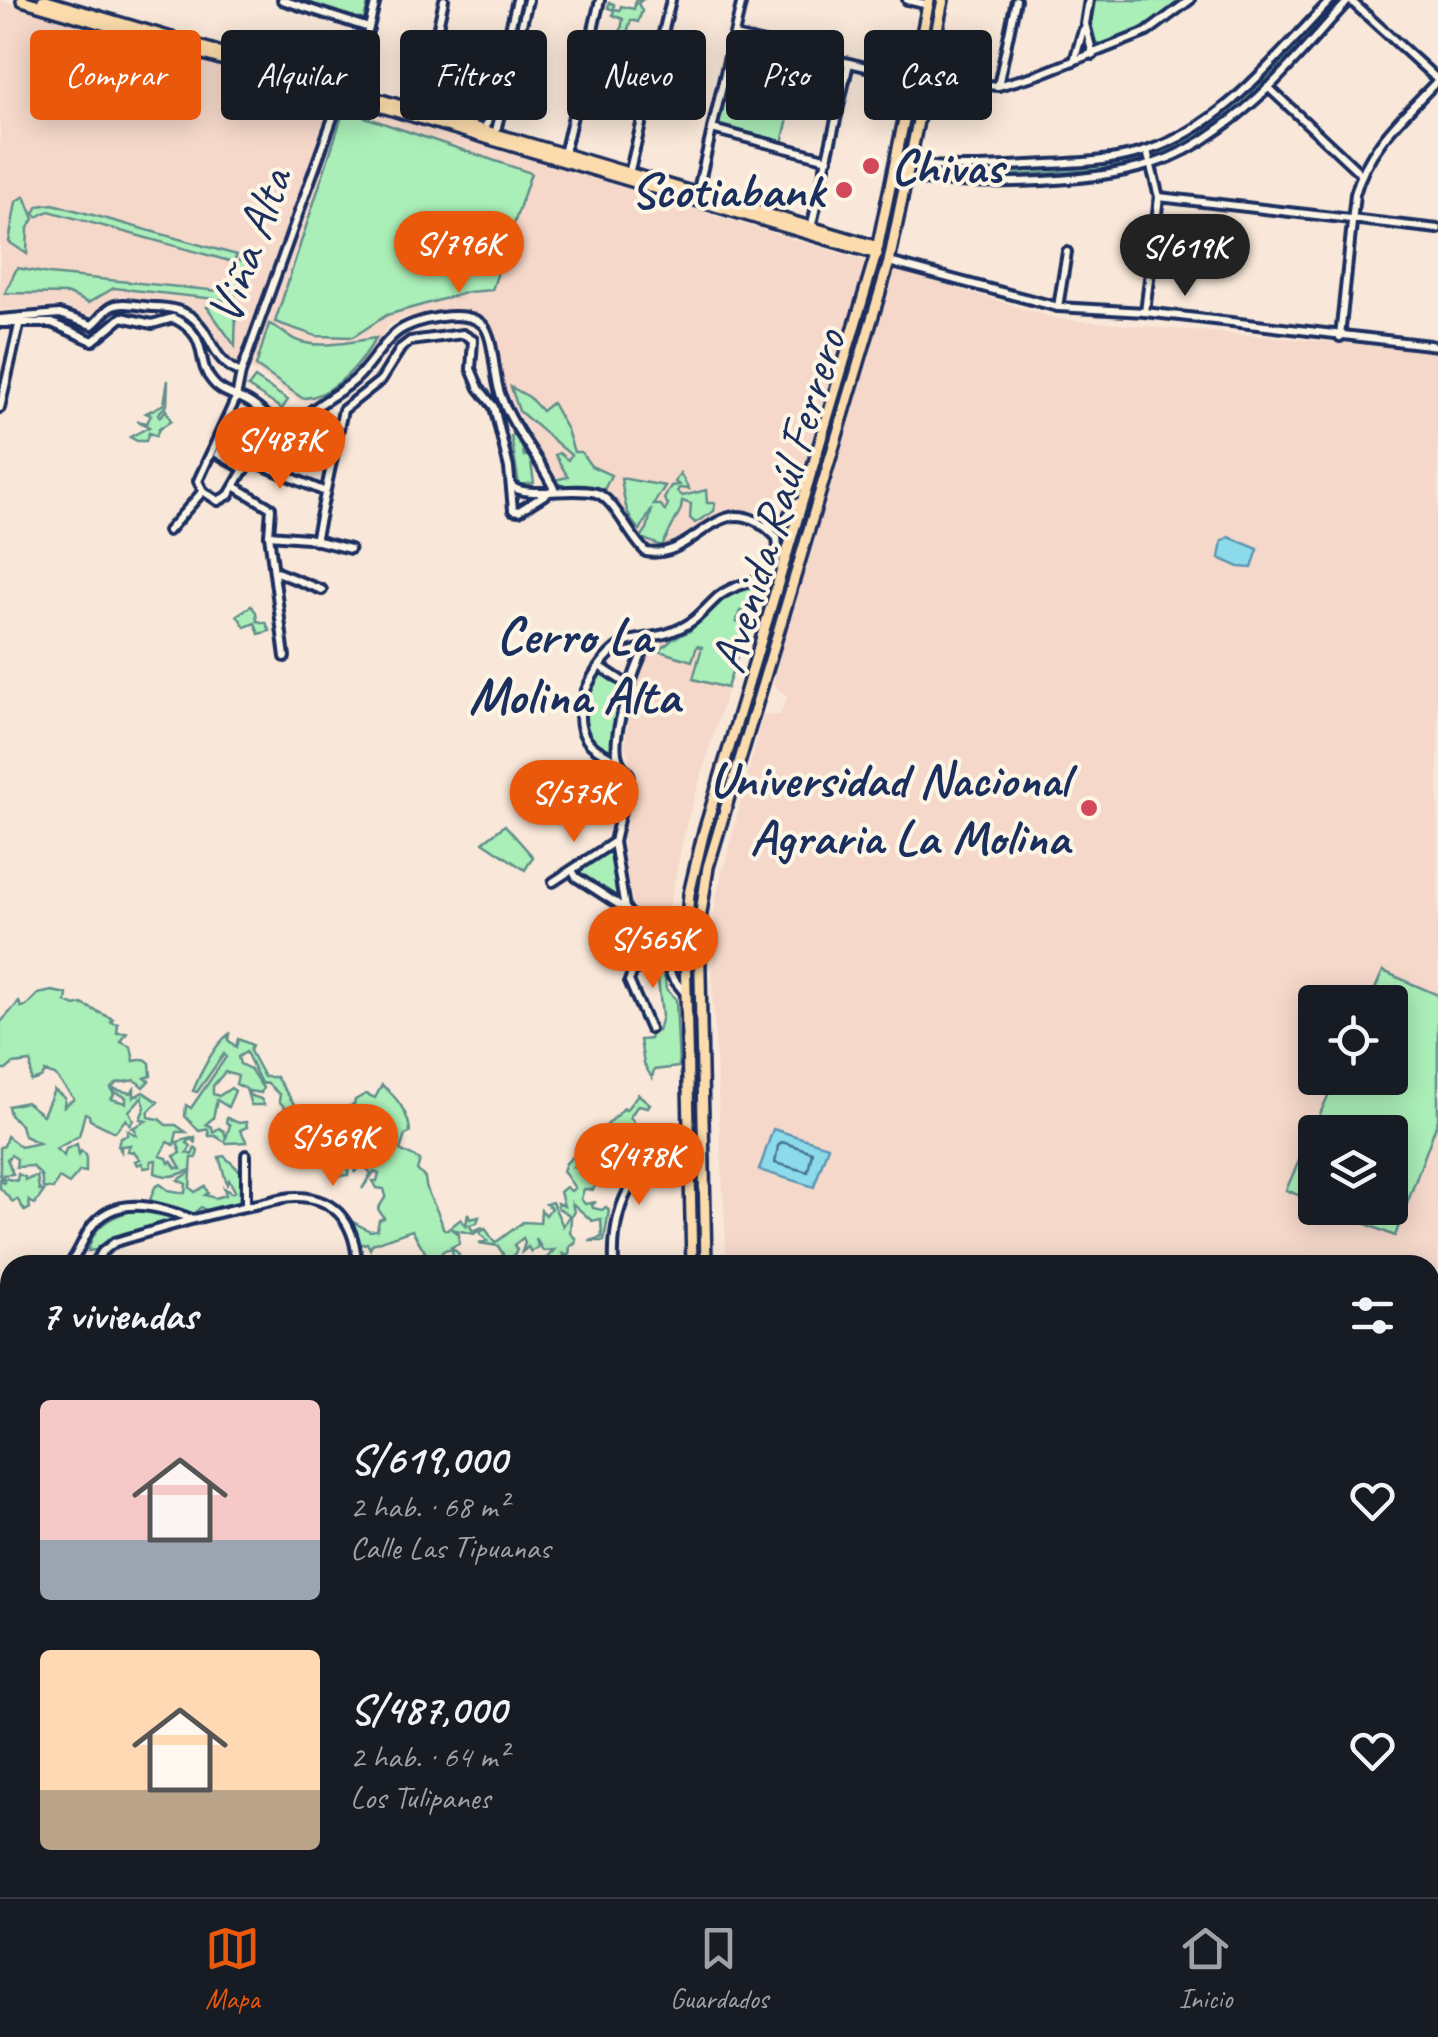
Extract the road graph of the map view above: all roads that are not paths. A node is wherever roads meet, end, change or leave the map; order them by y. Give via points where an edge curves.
1 (22, 0) edge
2 (43, 0) edge
3 (282, 0) edge
4 (376, 0) edge
5 (444, 0) edge
6 (517, 0) edge
7 (528, 0) edge
8 (600, 0) edge
9 (670, 0) edge
10 (742, 0) edge
11 (906, 0) edge
12 (943, 0) edge
13 (1016, 0) edge
14 (1089, 0) edge
15 (1190, 0) edge
16 (1331, 0) edge
17 (1349, 0) edge
18 (60, 2) edge
19 (928, 2) edge
20 (1085, 24) junction
21 (369, 28) joint
22 (437, 30) edge
23 (735, 30) edge
24 (923, 30) edge
25 (937, 30) edge
26 (221, 54) edge
27 (1093, 54) junction
28 (221, 58) edge
29 (844, 62) edge
30 (1074, 62) junction
31 (849, 63) junction
32 (864, 67) edge
33 (726, 70) edge
34 (1438, 80) edge
35 (992, 85) edge
36 (998, 86) junction
37 (1268, 87) junction
38 (380, 104) edge
39 (331, 120) edge
40 (444, 120) edge
41 (904, 120) edge
42 (919, 120) edge
43 (712, 129) junction
44 (489, 136) junction
45 (1147, 151) junction
46 (564, 154) junction
47 (828, 159) junction
48 (896, 161) junction
49 (910, 164) junction
50 (1152, 164) junction
51 (949, 166) junction
52 (1360, 173) junction
53 (629, 174) junction
54 (894, 176) junction
55 (908, 178) junction
56 (947, 181) junction
57 (697, 194) junction
58 (890, 195) junction
59 (1159, 198) junction
60 (903, 204) junction
61 (1352, 221) junction
62 (811, 228) junction
63 (1438, 229) edge
64 (894, 244) junction
65 (877, 251) junction
66 (1068, 252) dead end
67 (889, 262) junction
68 (1058, 307) junction
69 (1145, 312) junction
70 (20, 320) junction
71 (0, 321) edge
72 (1340, 337) junction
73 (850, 345) junction
74 (1438, 346) edge
75 (863, 349) junction
76 (241, 373) junction
77 (236, 398) junction
78 (0, 408) edge
79 (272, 420) junction
80 (291, 431) junction
81 (223, 437) junction
82 (335, 444) junction
83 (252, 457) junction
84 (245, 470) junction
85 (236, 486) junction
86 (512, 486) junction
87 (554, 489) junction
88 (323, 491) junction
89 (203, 492) junction
90 (804, 499) junction
91 (760, 524) junction
92 (168, 531) dead end
93 (270, 536) junction
94 (315, 541) junction
95 (350, 549) dead end
96 (273, 570) junction
97 (776, 573) junction
98 (322, 590) dead end
99 (648, 640) junction
100 (286, 657) dead end
101 (601, 667) junction
102 (628, 685) junction
103 (619, 760) junction
104 (614, 842) junction
105 (572, 870) junction
106 (553, 882) dead end
107 (625, 908) junction
108 (662, 955) junction
109 (685, 993) junction
110 (650, 1029) dead end
111 (689, 1152) junction
112 (246, 1155) dead end
113 (246, 1206) junction
114 (194, 1220) junction
115 (75, 1255) edge
116 (100, 1255) edge
117 (355, 1255) edge
118 (614, 1255) edge
119 (692, 1255) edge
120 (706, 1255) edge

1 - 28 main road
2 - 18 main road
3 - 21 street
4 - 21 street, Viña Alta
5 - 22 street
6 - 44 street
7 - 44 street
8 - 46 street
9 - 53 street
10 - 23 street
11 - 19 street
12 - 25 main road, Avenida Raúl Ferrero
13 - 36 street
14 - 20 street
15 - 27 street via 1147,32
16 - 45 street via 1234,100
17 - 34 street
17 - 37 street
18 - 26 main road
19 - 24 main road, Avenida Raúl Ferrero
20 - 27 street
20 - 30 street
27 - 30 street
29 - 31 street
30 - 36 street
31 - 32 street
31 - 47 street
33 - 43 street
34 - 52 street via 1379,142
35 - 36 street
37 - 50 street via 1222,128
37 - 52 street
38 - 44 main road
39 - 76 street, Viña Alta
40 - 44 main road
41 - 48 main road, Avenida Raúl Ferrero
42 - 49 main road, Avenida Raúl Ferrero
43 - 47 street
43 - 57 street
44 - 46 main road
44 - 65 main road
45 - 50 street
45 - 51 street via 1076,162
46 - 53 main road
47 - 62 street
48 - 49 street
48 - 54 main road, Avenida Raúl Ferrero
49 - 51 street
49 - 55 main road, Avenida Raúl Ferrero
50 - 56 street via 1076,177
50 - 59 street
51 - 56 street
52 - 61 street
53 - 57 main road
54 - 55 street
54 - 58 main road, Avenida Raúl Ferrero
55 - 56 street
55 - 60 main road, Avenida Raúl Ferrero
57 - 62 main road
58 - 60 main road via 901,191
58 - 65 main road, Avenida Raúl Ferrero
59 - 61 street
59 - 69 street
60 - 64 main road, Avenida Raúl Ferrero
61 - 63 street
61 - 72 street
62 - 65 main road
64 - 65 main road
64 - 67 main road, Avenida Raúl Ferrero
65 - 73 main road, Avenida Raúl Ferrero
66 - 68 street
67 - 68 street
67 - 75 main road, Avenida Raúl Ferrero
68 - 69 street
69 - 72 street
70 - 71 street
70 - 76 street via 60,314 92,325 119,304 170,306 192,316 223,360
70 - 77 street via 52,323 93,342 122,317 152,324 173,318 200,342 209,378
70 - 78 street
72 - 74 street
73 - 75 main road
73 - 90 main road, Avenida Raúl Ferrero
75 - 120 main road, Avenida Raúl Ferrero via 706,880 699,926
76 - 77 street, Viña Alta
77 - 79 street
77 - 81 street, Viña Alta
79 - 80 street
79 - 83 street
80 - 82 street
80 - 87 street via 368,368 394,334 456,314 472,316 489,333 501,397
81 - 83 street
81 - 84 street via 218,454
81 - 89 street, Viña Alta via 198,481
82 - 86 street via 343,410 381,380 406,343 468,335 474,345 471,369 494,407
82 - 88 street
83 - 84 street
83 - 88 street
84 - 85 street
85 - 89 street via 218,501
85 - 93 street via 270,506
86 - 87 street via 523,493
86 - 87 street via 516,512
87 - 91 street via 603,496 646,552 683,544 725,516
88 - 94 street
89 - 92 street
90 - 91 street via 783,524
90 - 97 main road, Avenida Raúl Ferrero
91 - 97 street via 777,538
93 - 94 street
93 - 96 street
94 - 95 street
96 - 98 street
96 - 100 street
97 - 99 street via 720,595 692,624
97 - 109 main road, Avenida Raúl Ferrero via 695,862
99 - 101 street via 617,647
99 - 102 street
101 - 102 street
101 - 103 street via 585,692 580,726 588,741
102 - 103 street
103 - 104 street via 629,774
104 - 105 street
104 - 107 street
105 - 106 street
105 - 107 street
107 - 108 street
108 - 109 street
108 - 110 street via 633,971 629,981
109 - 111 main road, Avenida Raúl Ferrero
111 - 118 street via 653,1163 628,1191 614,1226
111 - 119 main road, Avenida Raúl Ferrero
112 - 113 street
113 - 114 street
113 - 117 street via 297,1196 334,1210 354,1234
114 - 115 street via 141,1204 117,1208 90,1228
114 - 116 street via 115,1242

